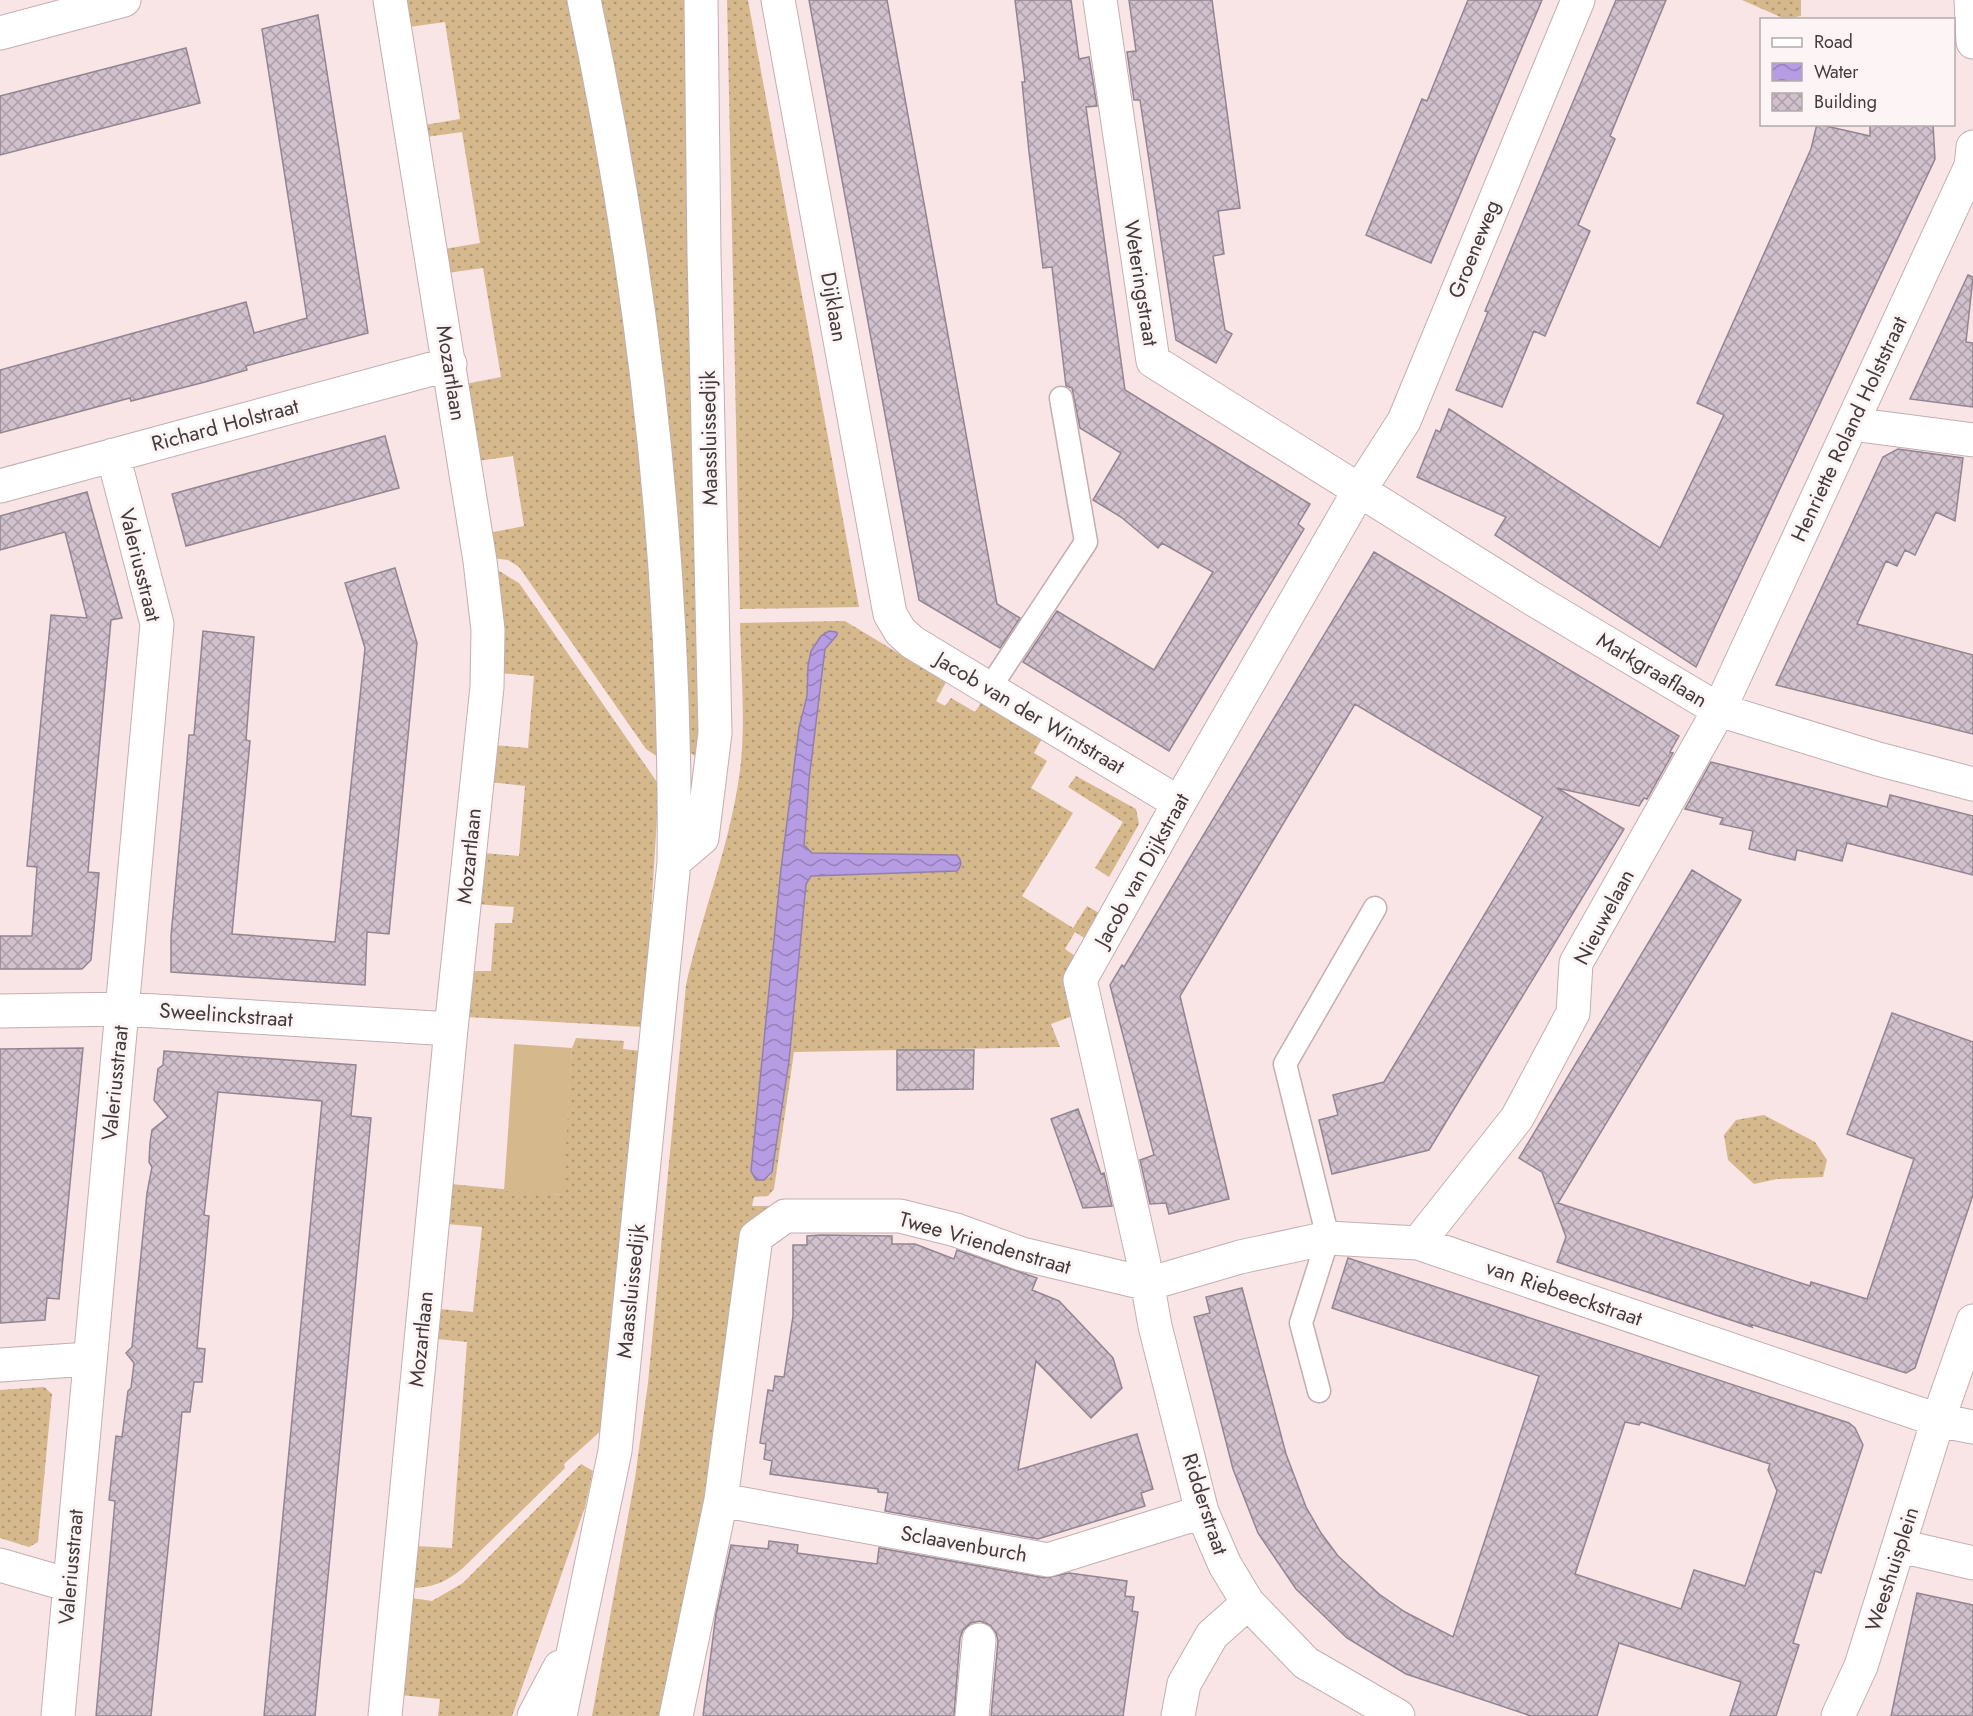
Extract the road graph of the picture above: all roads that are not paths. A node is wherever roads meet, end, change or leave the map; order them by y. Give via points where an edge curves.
1 (124, 0) edge
2 (390, 0) edge
3 (584, 0) edge
4 (701, 0) edge
5 (778, 0) edge
6 (1100, 0) edge
7 (1578, 0) edge
8 (1971, 0) edge
9 (0, 33) edge
10 (1973, 42) edge
11 (1973, 147) edge
12 (450, 364) junction
13 (1061, 398) dead end
14 (1852, 424) junction
15 (1973, 440) edge
16 (113, 455) junction
17 (0, 486) edge
18 (1359, 491) junction
19 (890, 614) joint
20 (989, 689) junction
21 (1719, 710) junction
22 (1973, 783) edge
23 (1179, 803) junction
24 (674, 862) junction
25 (1375, 908) dead end
26 (123, 1009) junction
27 (0, 1011) edge
28 (451, 1029) junction
29 (1328, 1238) junction
30 (1418, 1243) junction
31 (1148, 1284) junction
32 (1973, 1321) edge
33 (89, 1359) junction
34 (0, 1365) edge
35 (1319, 1391) dead end
36 (1938, 1420) junction
37 (1973, 1427) edge
38 (721, 1500) junction
39 (1202, 1512) junction
40 (1900, 1546) junction
41 (1973, 1563) edge
42 (0, 1564) edge
43 (69, 1585) junction
44 (1248, 1603) junction
45 (576, 1637) junction
46 (979, 1640) dead end
47 (58, 1716) edge
48 (385, 1716) edge
49 (534, 1716) edge
50 (560, 1716) edge
51 (676, 1716) edge
52 (972, 1716) edge
53 (1178, 1716) edge
54 (1398, 1716) edge
55 (1838, 1716) edge

1 - 9 street
2 - 12 street, Mozartlaan
3 - 24 street, Maassluissedijk via 644,340 666,573 675,778
4 - 24 street, Maassluissedijk via 715,733 702,838
5 - 19 street, Dijklaan
6 - 18 street, Weteringstraat via 1153,361
7 - 18 street, Groeneweg via 1404,421
8 - 10 street
11 - 14 street, Henriette Roland Holststraat via 1971,166
12 - 16 street, Richard Holstraat
12 - 28 street, Mozartlaan via 488,630 487,687
13 - 20 lane via 1086,542
14 - 15 street
14 - 21 street, Henriette Roland Holststraat
16 - 17 street, Richard Holstraat
16 - 26 street, Valeriusstraat via 157,624
18 - 21 street, Markgraaflaan
18 - 23 street, Jacob van Dijkstraat
19 - 20 street, Jacob van der Wintstraat via 912,642
20 - 23 street, Jacob van der Wintstraat
21 - 22 street, Markgraaflaan via 1878,759
21 - 30 street, Nieuwelaan via 1576,963 1574,1013 1517,1118
23 - 31 street, Jacob van Dijkstraat via 1080,981
24 - 45 street, Maassluissedijk via 615,1451
25 - 29 lane via 1285,1064
26 - 27 street, Sweelinckstraat
26 - 28 street, Sweelinckstraat
26 - 33 street, Valeriusstraat
28 - 48 street, Mozartlaan
29 - 30 street, van Riebeeckstraat
29 - 31 street, van Riebeeckstraat via 1240,1257
29 - 35 lane via 1301,1323
30 - 36 street, van Riebeeckstraat
31 - 38 street, Twee Vriendenstraat via 1022,1254 956,1230 900,1216 785,1216 756,1237
31 - 39 street, Ridderstraat
32 - 36 street, Weeshuisplein
33 - 34 street
33 - 43 street, Valeriusstraat
36 - 37 street, van Riebeeckstraat
36 - 40 street, Weeshuisplein
38 - 39 street, Sclaavenburch via 1048,1560
38 - 51 street
39 - 44 street, Ridderstraat via 1225,1565
40 - 41 street
40 - 55 street, Weeshuisplein via 1861,1666
42 - 43 street
43 - 47 street, Valeriusstraat
44 - 53 street via 1212,1635 1184,1684
44 - 54 street, Ridderstraat via 1306,1663
45 - 49 street
45 - 50 street, Maassluissedijk
46 - 52 street

